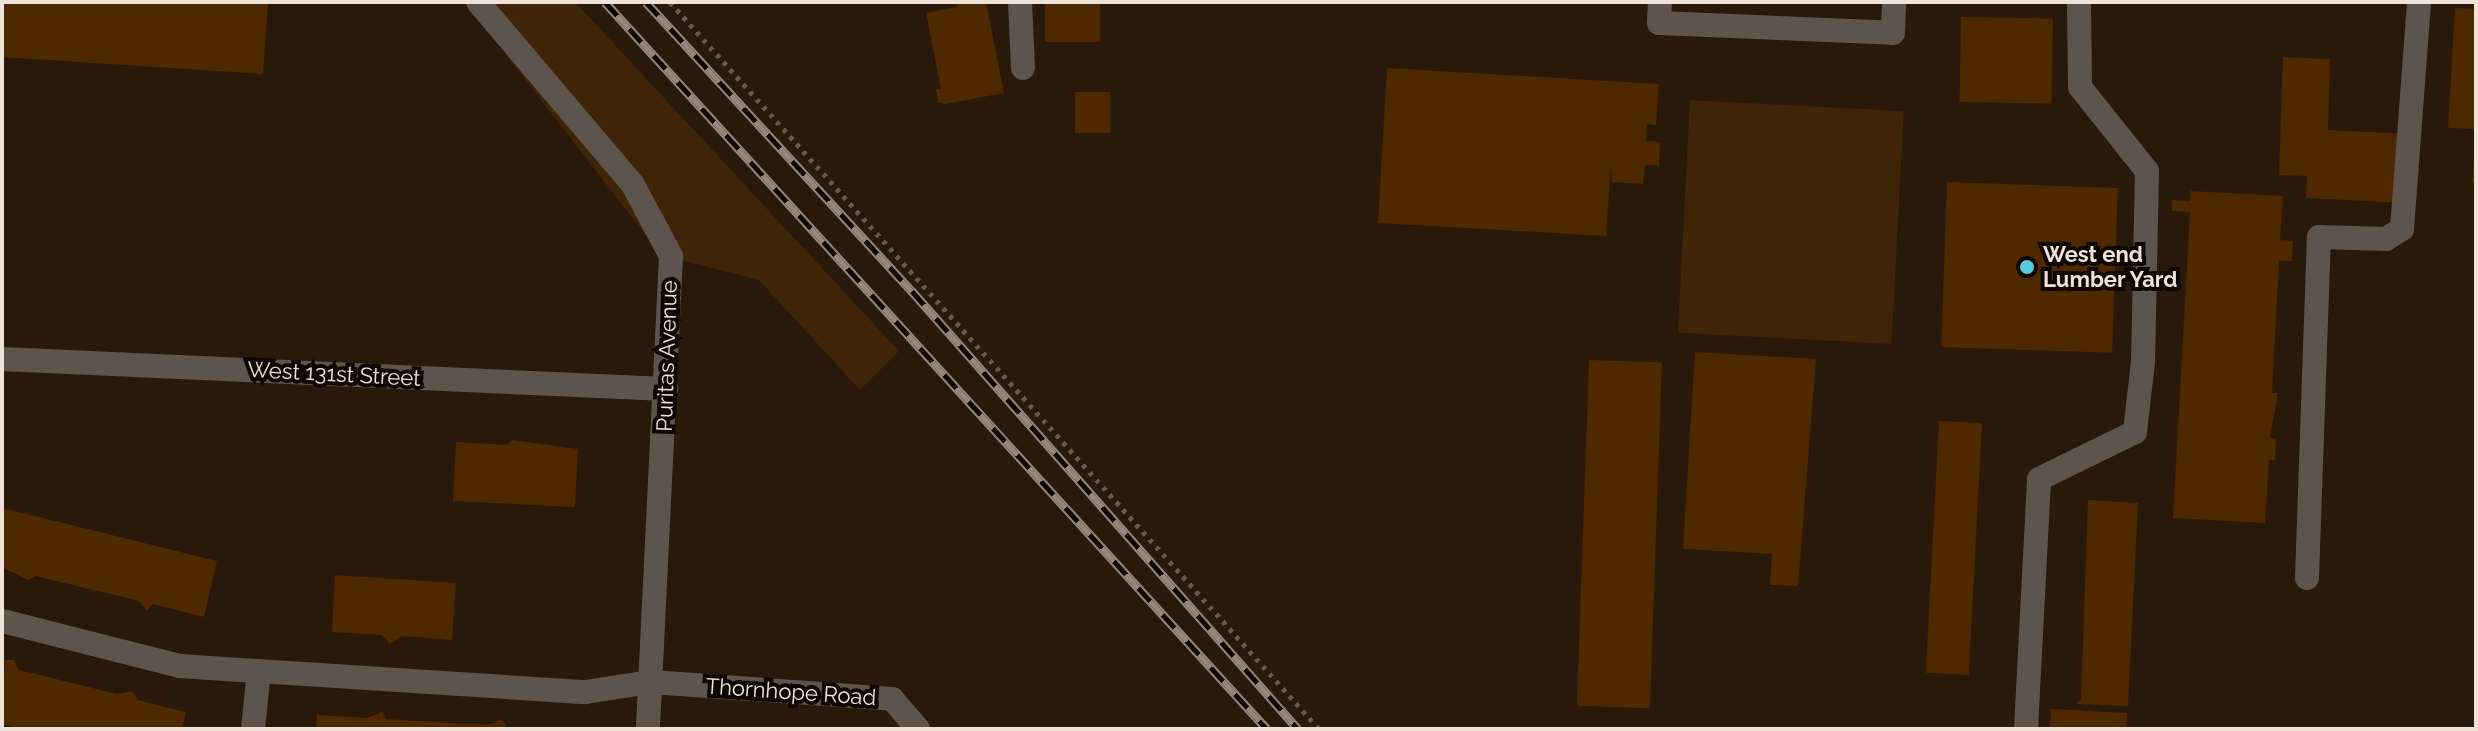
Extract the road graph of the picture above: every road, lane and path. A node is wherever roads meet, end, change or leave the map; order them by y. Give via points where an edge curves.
1 (478, 2) edge
2 (670, 2) edge
3 (1020, 2) edge
4 (1660, 2) edge
5 (1894, 2) edge
6 (2079, 2) edge
7 (2419, 2) edge
8 (1023, 68) dead end
9 (2, 359) edge
10 (666, 389) junction
11 (2307, 578) dead end
12 (2, 621) edge
13 (259, 671) junction
14 (651, 682) junction
15 (253, 729) edge
16 (648, 729) edge
17 (918, 729) edge
18 (1319, 729) edge
19 (2026, 729) edge

1 - 10 street, Puritas Avenue via 633,185 671,256
2 - 18 path
3 - 8 street
4 - 5 street via 1659,23 1893,33
6 - 19 street via 2080,87 2147,171 2143,362 2135,432 2039,479
7 - 11 street via 2402,229 2386,239 2319,237
9 - 10 street, West 131st Street
10 - 14 street, Puritas Avenue
12 - 13 street, Thornhope Road via 180,666
13 - 14 street, Thornhope Road via 585,692
13 - 15 street
14 - 16 street, Puritas Avenue
14 - 17 street, Thornhope Road via 892,699

